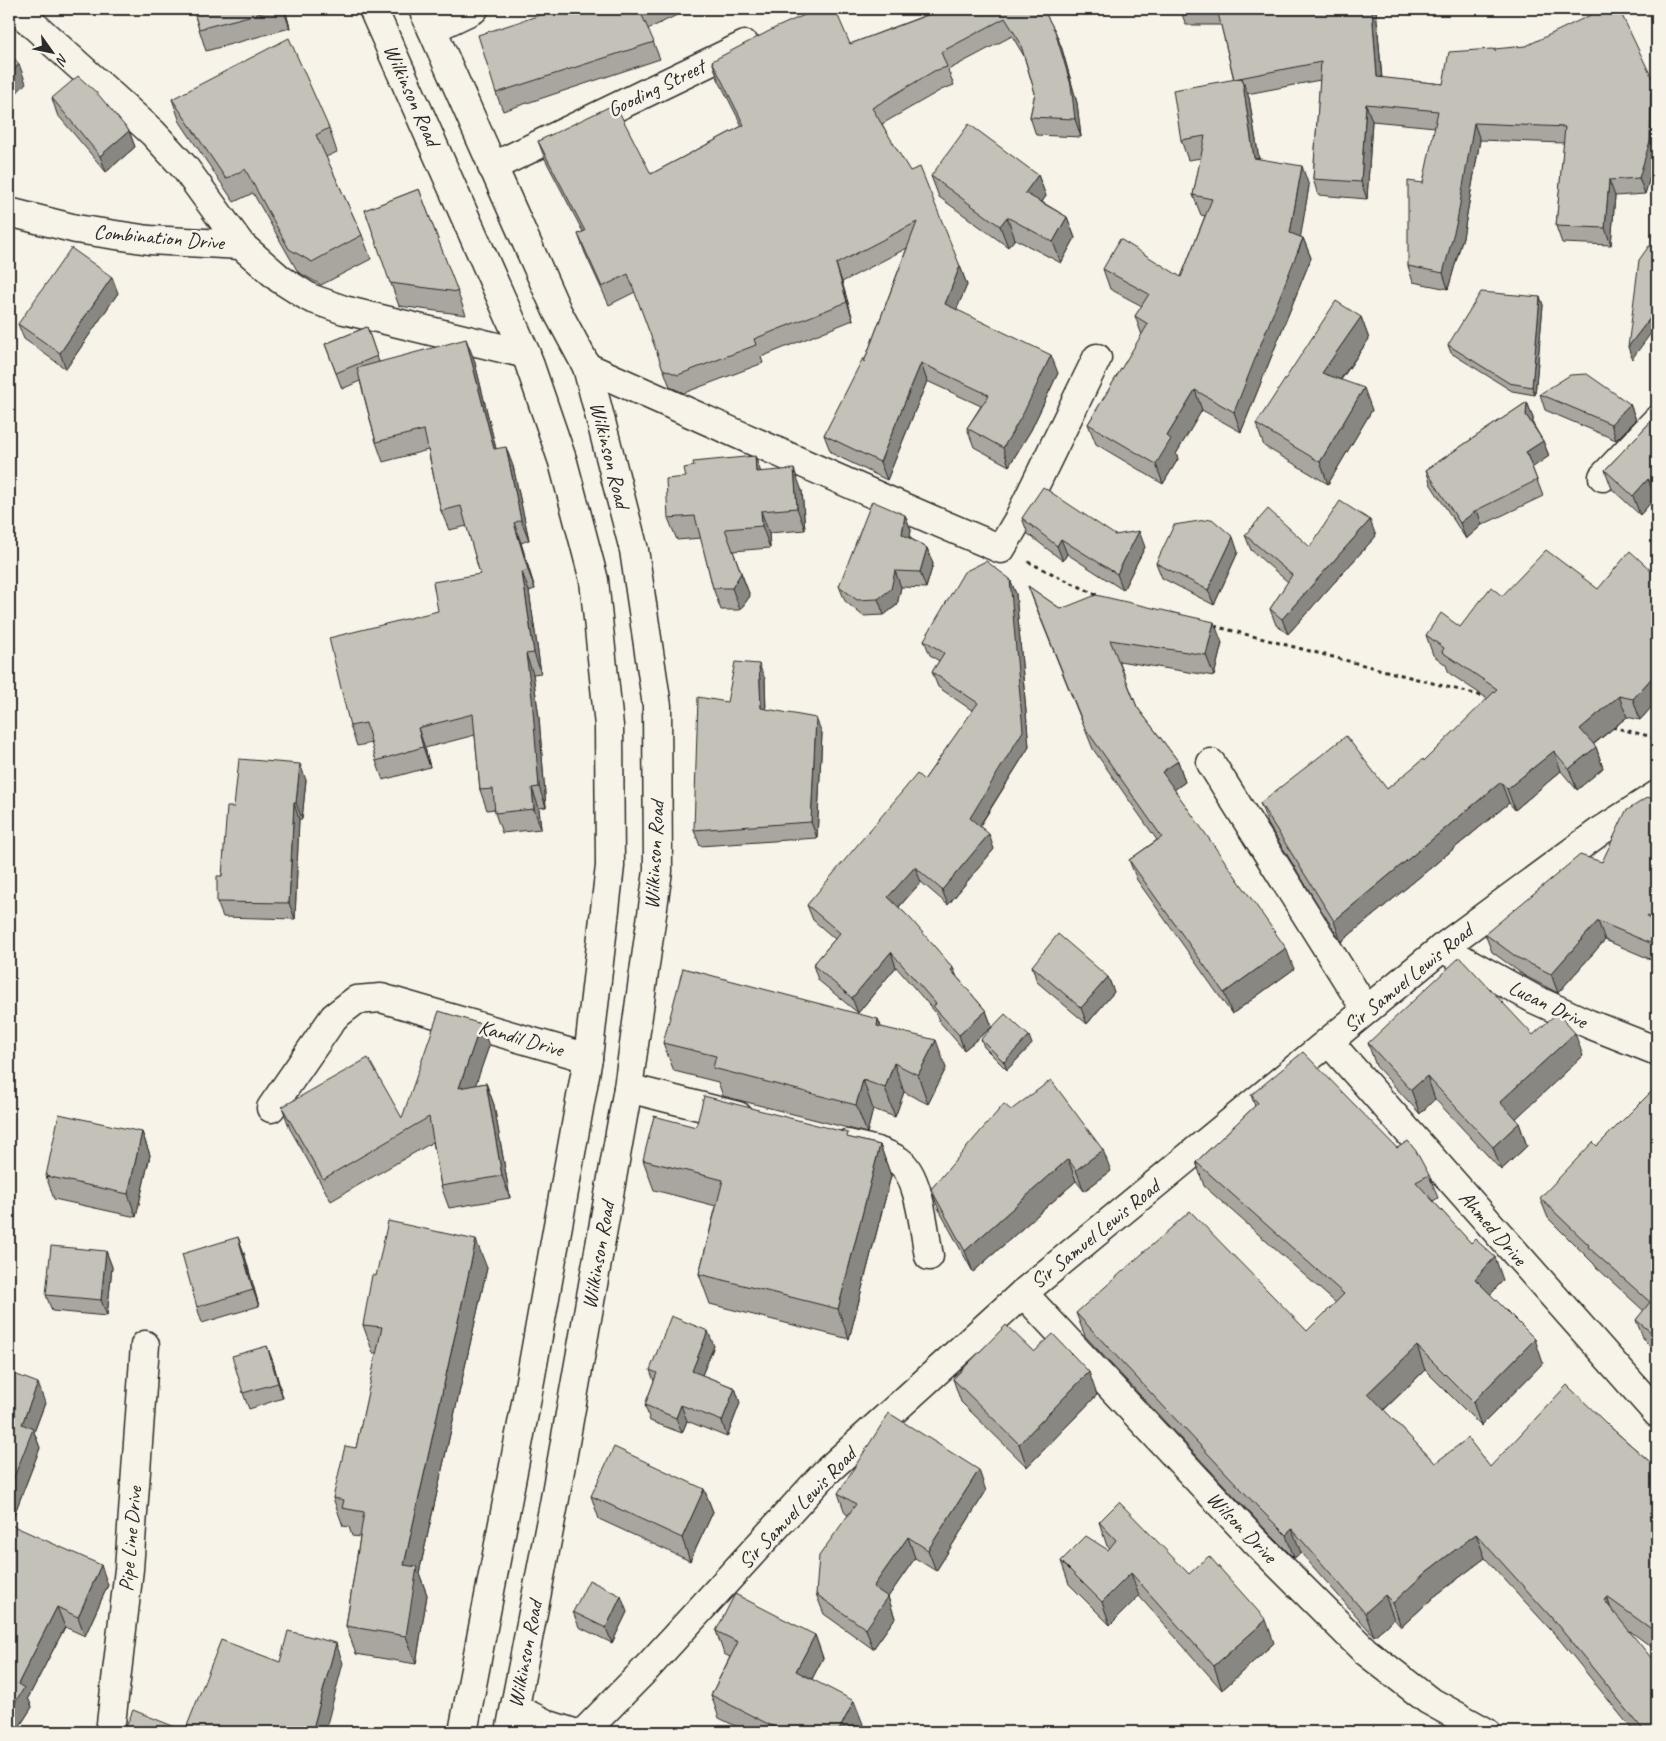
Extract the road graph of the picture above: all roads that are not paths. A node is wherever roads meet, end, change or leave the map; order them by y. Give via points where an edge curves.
1 (16, 9) edge
2 (373, 9) edge
3 (474, 9) edge
4 (428, 19) edge
5 (768, 34) edge
6 (492, 167) junction
7 (9, 212) edge
8 (241, 245) junction
9 (526, 354) junction
10 (1097, 358) dead end
11 (587, 367) junction
12 (1657, 420) edge
13 (1603, 477) dead end
14 (1211, 763) dead end
15 (1657, 795) edge
16 (1442, 948) junction
17 (1366, 1010) junction
18 (1329, 1042) junction
19 (1657, 1051) edge
20 (588, 1058) junction
21 (628, 1088) junction
22 (270, 1108) dead end
23 (760, 1122) edge
24 (826, 1138) edge
25 (929, 1256) dead end
26 (1023, 1294) junction
27 (145, 1345) dead end
28 (1657, 1413) edge
29 (513, 1720) edge
30 (110, 1732) edge
31 (463, 1732) edge
32 (572, 1732) edge
33 (584, 1732) edge
34 (1486, 1732) edge

1 - 8 main road via 153,133 185,168
2 - 9 main road, Wilkinson Road
3 - 4 main road
4 - 6 main road, Wilkinson Road
5 - 6 main road, Gooding Street
6 - 11 main road, Wilkinson Road via 557,311
7 - 8 main road, Combination Drive via 76,229 149,240
8 - 9 main road, Combination Drive via 280,279 310,298 344,310
9 - 20 main road, Wilkinson Road via 562,462 594,580 609,726 610,866
10 - 11 main road via 1001,549 787,458
11 - 21 main road, Wilkinson Road via 634,550 657,706 658,871
12 - 13 main road
14 - 17 main road
15 - 16 main road, Sir Samuel Lewis Road via 1599,832
16 - 17 main road, Sir Samuel Lewis Road
16 - 19 main road, Lucan Drive via 1534,998
17 - 18 main road, Sir Samuel Lewis Road
18 - 26 main road, Sir Samuel Lewis Road
18 - 28 main road, Ahmed Drive
20 - 22 main road, Kandil Drive via 381,998 356,1000 334,1017
20 - 31 main road, Wilkinson Road
21 - 23 main road
21 - 29 main road, Wilkinson Road
24 - 25 main road via 882,1153 900,1162 913,1179
26 - 33 main road, Sir Samuel Lewis Road via 826,1472
26 - 34 main road, Wilson Drive via 1254,1540 1365,1651 1428,1700
27 - 30 main road, Pipe Line Drive via 129,1569
29 - 32 main road

